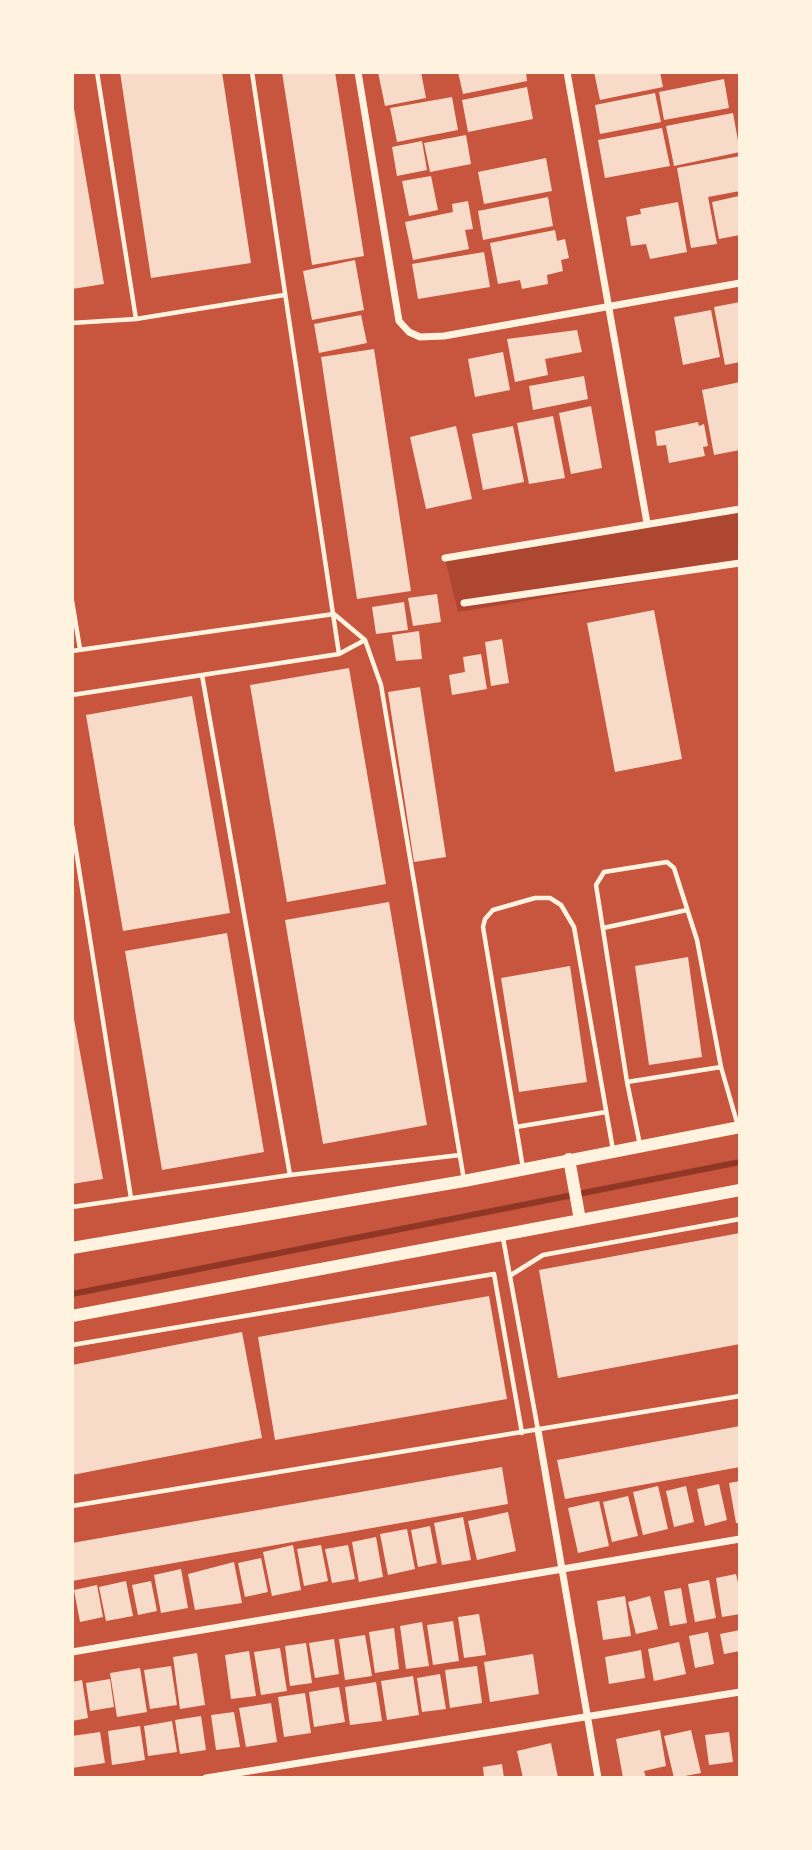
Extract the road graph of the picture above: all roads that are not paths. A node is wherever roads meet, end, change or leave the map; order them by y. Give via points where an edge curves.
1 (97, 72) edge
2 (252, 72) edge
3 (358, 72) edge
4 (567, 72) edge
5 (740, 283) edge
6 (284, 295) junction
7 (607, 306) junction
8 (136, 319) junction
9 (72, 323) edge
10 (740, 509) edge
11 (647, 523) junction
12 (445, 558) dead end
13 (740, 563) edge
14 (72, 601) edge
15 (464, 603) dead end
16 (334, 614) junction
17 (365, 640) junction
18 (80, 649) junction
19 (72, 651) edge
20 (338, 654) junction
21 (202, 675) junction
22 (72, 695) edge
23 (72, 825) edge
24 (687, 910) junction
25 (603, 928) junction
26 (721, 1067) junction
27 (626, 1082) junction
28 (606, 1112) junction
29 (516, 1128) junction
30 (739, 1128) edge
31 (640, 1146) junction
32 (613, 1151) junction
33 (460, 1155) junction
34 (569, 1160) junction
35 (523, 1170) junction
36 (290, 1175) junction
37 (464, 1181) junction
38 (740, 1190) edge
39 (131, 1198) junction
40 (72, 1208) edge
41 (579, 1214) junction
42 (740, 1219) edge
43 (503, 1235) junction
44 (72, 1248) edge
45 (511, 1275) junction
46 (72, 1316) edge
47 (72, 1345) edge
48 (740, 1396) edge
49 (538, 1430) junction
50 (522, 1433) junction
51 (72, 1506) edge
52 (740, 1539) edge
53 (564, 1570) junction
54 (72, 1652) edge
55 (740, 1692) edge
56 (590, 1718) junction
57 (206, 1778) edge
58 (598, 1778) edge

1 - 8 lane
2 - 6 lane
3 - 7 street via 399,321 409,332 420,337 444,336
4 - 7 street
5 - 7 street
6 - 8 lane
6 - 16 lane
7 - 11 street
8 - 9 lane
10 - 11 street
11 - 12 street
13 - 15 street
14 - 18 lane
16 - 17 lane
16 - 18 lane
16 - 20 lane
17 - 20 lane
17 - 33 lane via 381,685
18 - 19 lane
20 - 21 lane
21 - 22 lane
21 - 36 lane
23 - 39 lane
24 - 25 lane
24 - 25 lane via 674,868 667,862 604,872 596,885
24 - 26 lane
25 - 27 lane
26 - 27 lane
26 - 30 lane
27 - 31 lane
28 - 29 lane
28 - 29 lane via 574,927 561,905 550,898 535,898 493,909 484,927
28 - 32 lane
29 - 35 lane
30 - 31 main road
31 - 32 main road
32 - 34 main road
33 - 36 lane
33 - 37 lane
34 - 35 main road
34 - 41 main road
35 - 37 main road
36 - 39 lane
37 - 44 main road
38 - 41 main road
39 - 40 lane
41 - 43 main road
42 - 45 lane via 543,1255
43 - 45 lane
43 - 46 main road
45 - 49 lane
47 - 50 lane via 494,1273
48 - 49 lane
49 - 50 lane
49 - 53 street
50 - 51 lane
52 - 53 street
53 - 54 street
53 - 56 street
55 - 56 street
56 - 57 street
56 - 58 street

